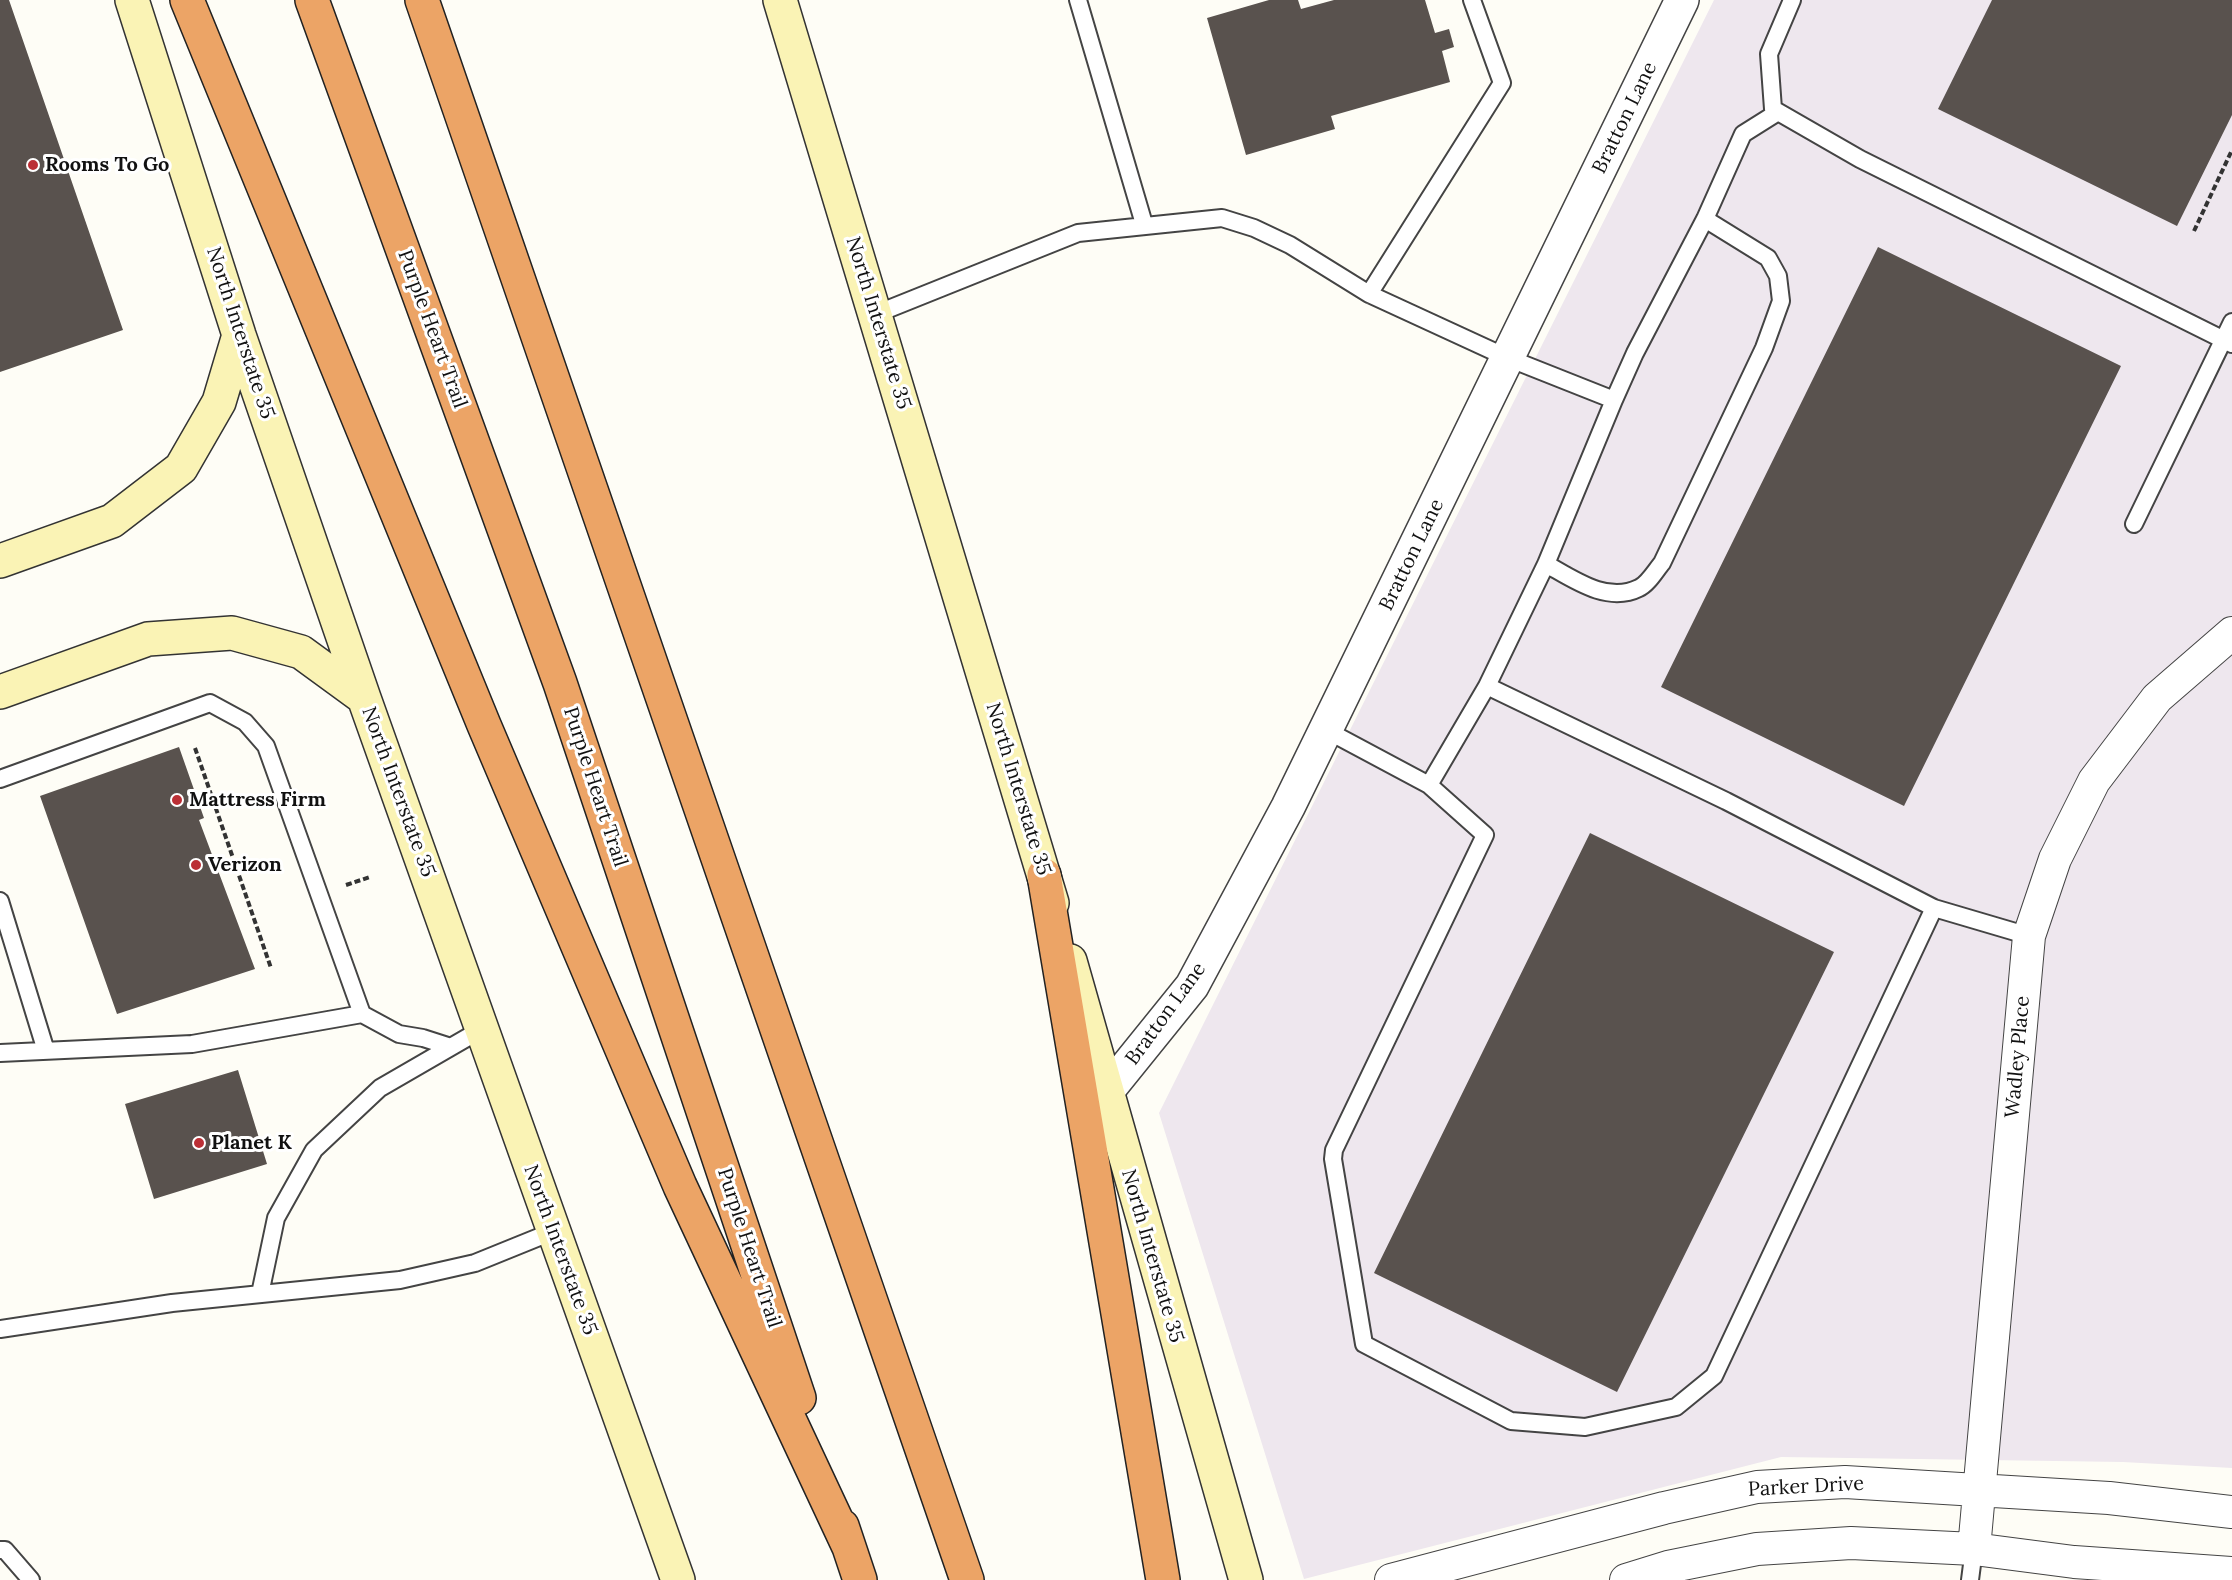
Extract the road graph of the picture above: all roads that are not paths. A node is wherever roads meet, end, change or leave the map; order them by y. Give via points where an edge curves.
1 (132, 0) edge
2 (187, 0) edge
3 (312, 0) edge
4 (422, 0) edge
5 (780, 0) edge
6 (1078, 0) edge
7 (1472, 0) edge
8 (1682, 0) edge
9 (1792, 0) edge
10 (1778, 112) junction
11 (1705, 219) junction
12 (1144, 224) junction
13 (1369, 294) junction
14 (876, 314) junction
15 (2232, 322) edge
16 (239, 334) junction
17 (2228, 342) edge
18 (1508, 358) junction
19 (1614, 400) junction
20 (2134, 524) dead end
21 (0, 561) edge
22 (1545, 564) junction
23 (2232, 633) edge
24 (1487, 686) junction
25 (0, 692) edge
26 (364, 698) junction
27 (1326, 730) junction
28 (0, 779) edge
29 (1429, 785) junction
30 (1044, 875) junction
31 (0, 901) edge
32 (1934, 908) junction
33 (2029, 936) junction
34 (362, 1014) junction
35 (482, 1029) junction
36 (451, 1047) junction
37 (46, 1051) junction
38 (0, 1053) edge
39 (1108, 1090) junction
40 (554, 1231) junction
41 (260, 1294) junction
42 (0, 1329) edge
43 (1979, 1491) junction
44 (2232, 1512) edge
45 (849, 1547) junction
46 (1974, 1549) junction
47 (0, 1550) edge
48 (2232, 1574) edge
49 (31, 1580) edge
50 (678, 1580) edge
51 (860, 1580) edge
52 (967, 1580) edge
53 (1163, 1580) edge
54 (1246, 1580) edge
55 (1391, 1580) edge
56 (1626, 1580) edge
57 (1970, 1580) edge

1 - 16 main road, North Interstate 35
2 - 45 highway via 484,725 680,1186
3 - 45 highway, Purple Heart Trail via 560,683
4 - 52 highway
5 - 14 main road, North Interstate 35
6 - 12 lane
7 - 13 lane via 1502,83
8 - 18 street, Bratton Lane
9 - 10 lane via 1769,54 1773,109
10 - 11 lane via 1743,134
10 - 17 lane via 1860,159
11 - 19 lane
11 - 22 lane via 1768,258 1778,276 1781,301 1764,348 1662,563 1641,588 1618,593 1592,589
12 - 13 lane via 1222,218 1290,244
12 - 14 lane via 1078,233
13 - 18 lane
14 - 30 main road, North Interstate 35
15 - 17 lane
16 - 21 main road via 219,402 181,468 112,521
16 - 26 main road, North Interstate 35
17 - 20 lane
18 - 19 lane
18 - 27 street, Bratton Lane
19 - 22 lane
22 - 24 lane
23 - 33 street, Wadley Place via 2157,698 2094,781 2055,859
24 - 29 lane
24 - 32 lane via 1726,801
25 - 26 main road via 148,639 232,633 302,652
26 - 35 main road, North Interstate 35
27 - 29 lane
27 - 39 street, Bratton Lane via 1192,986
28 - 34 lane via 210,703 245,722 266,746
29 - 32 lane via 1485,835 1332,1159 1364,1344 1511,1421 1585,1427 1676,1407 1714,1376
30 - 39 main road, North Interstate 35
30 - 53 highway
31 - 37 lane
32 - 33 lane
33 - 43 street, Wadley Place
34 - 36 lane via 399,1035
34 - 37 lane via 192,1044
35 - 36 lane
35 - 40 main road, North Interstate 35
36 - 41 lane via 380,1088 314,1150 276,1218
37 - 38 lane
39 - 54 main road, North Interstate 35 via 1122,1152
40 - 41 lane via 475,1263 400,1280
40 - 50 main road, North Interstate 35
41 - 42 lane
43 - 44 street, Parker Drive via 2109,1498
43 - 46 street, Wadley Place
43 - 55 street, Parker Drive via 1845,1482 1757,1487
45 - 51 highway, Purple Heart Trail
46 - 48 street via 2074,1562
46 - 56 street via 1851,1543 1756,1549
46 - 57 lane
47 - 49 lane via 5,1550

